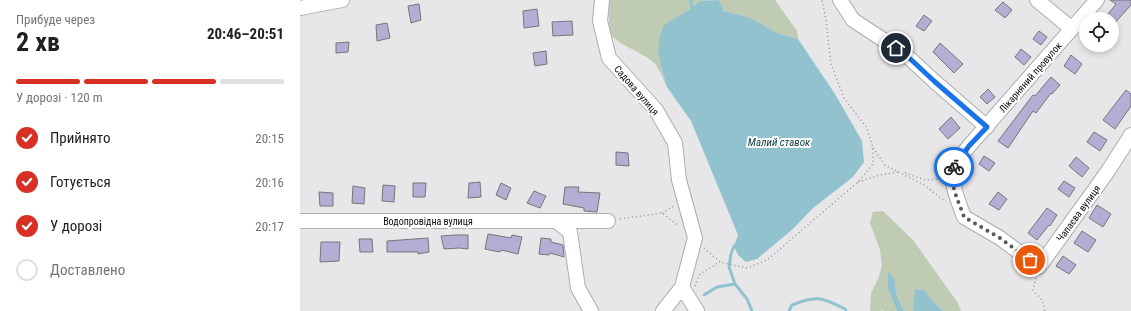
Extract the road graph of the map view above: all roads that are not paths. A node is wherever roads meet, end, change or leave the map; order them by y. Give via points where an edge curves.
1 (342, 0) edge
2 (602, 0) edge
3 (840, 0) edge
4 (1037, 0) edge
5 (1097, 0) edge
6 (300, 8) edge
7 (1072, 29) junction
8 (987, 127) junction
9 (1131, 135) edge
10 (300, 221) edge
11 (556, 221) junction
12 (608, 221) road end
13 (976, 225) joint
14 (682, 287) junction
15 (693, 305) edge
16 (591, 311) edge
17 (663, 311) edge

1 - 6 street
2 - 14 street, Садова вулиця via 600,21 608,58 656,110 675,143 679,180 695,238
3 - 8 street via 853,20 905,54
4 - 7 street
5 - 7 street, Лікарняний провулок
7 - 8 street, Лікарняний провулок
8 - 13 street, Лікарняний провулок via 965,152 952,174 964,217
9 - 13 street, Чапаєва вулиця via 1039,267 1000,238
10 - 11 street, Водопровідна вулиця
11 - 12 street, Водопровідна вулиця
11 - 16 street via 570,232 578,288
14 - 15 street
14 - 17 street

